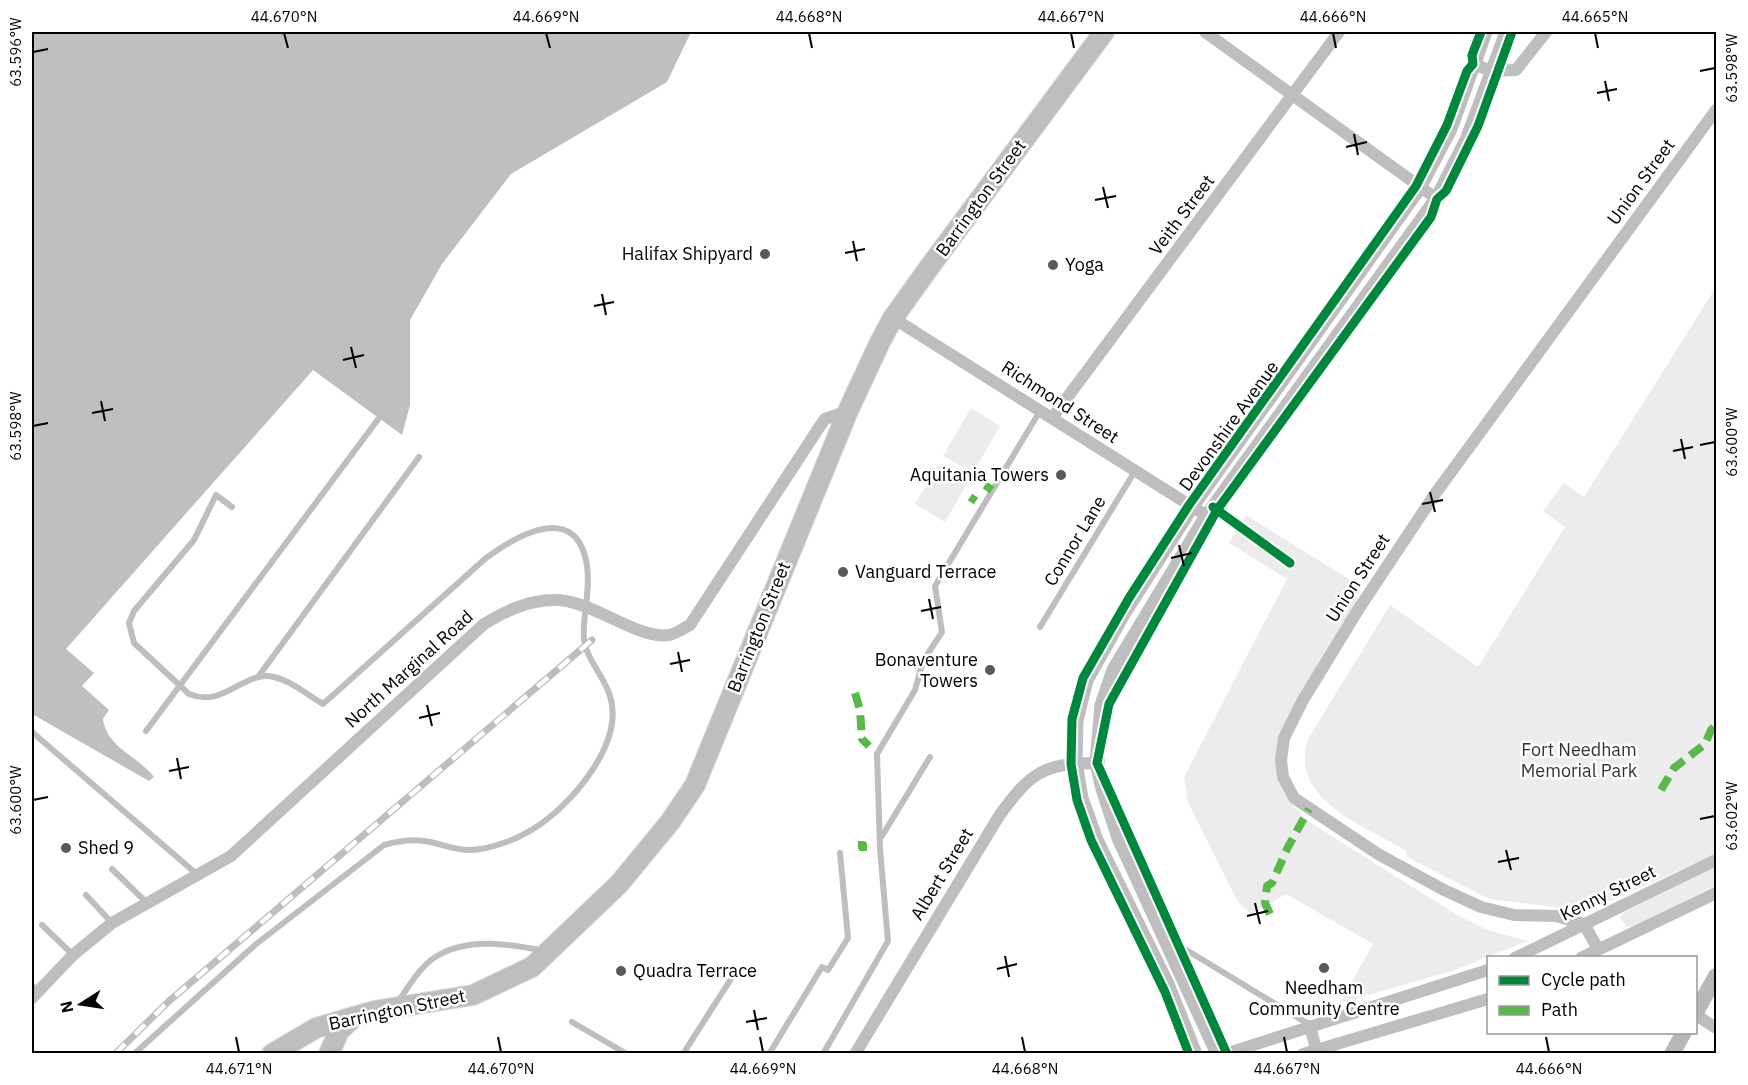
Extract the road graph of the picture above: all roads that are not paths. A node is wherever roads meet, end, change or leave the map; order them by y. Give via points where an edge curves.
1 (1104, 32) edge
2 (1205, 32) edge
3 (1339, 32) edge
4 (1485, 32) edge
5 (1507, 32) edge
6 (1546, 32) edge
7 (1473, 64) junction
8 (1492, 71) junction
9 (1292, 97) junction
10 (1716, 110) edge
11 (1419, 188) junction
12 (1437, 200) junction
13 (893, 318) junction
14 (848, 411) junction
15 (1040, 411) junction
16 (379, 418) dead end
17 (1052, 418) junction
18 (419, 457) dead end
19 (1135, 471) junction
20 (1192, 506) junction
21 (232, 507) dead end
22 (1207, 516) junction
23 (588, 606) junction
24 (1040, 627) dead end
25 (258, 677) junction
26 (180, 685) junction
27 (146, 731) dead end
28 (32, 732) edge
29 (930, 757) dead end
30 (1075, 763) junction
31 (1097, 763) junction
32 (881, 837) junction
33 (840, 853) dead end
34 (1716, 860) edge
35 (112, 868) dead end
36 (199, 876) junction
37 (1716, 893) edge
38 (86, 895) dead end
39 (147, 903) junction
40 (112, 923) junction
41 (1584, 924) junction
42 (42, 925) dead end
43 (1167, 937) junction
44 (1598, 949) junction
45 (547, 952) junction
46 (73, 955) junction
47 (1517, 956) edge
48 (1583, 956) edge
49 (1487, 970) edge
50 (736, 971) dead end
51 (1716, 976) edge
52 (34, 991) edge
53 (1487, 999) edge
54 (394, 1008) junction
55 (1697, 1010) edge
56 (1697, 1015) edge
57 (356, 1016) junction
58 (572, 1022) dead end
59 (1310, 1026) junction
60 (1716, 1028) edge
61 (1683, 1034) edge
62 (294, 1048) edge
63 (1315, 1051) edge
64 (134, 1053) edge
65 (272, 1053) edge
66 (329, 1053) edge
67 (627, 1053) edge
68 (684, 1053) edge
69 (769, 1053) edge
70 (823, 1053) edge
71 (855, 1053) edge
72 (1195, 1053) edge
73 (1218, 1053) edge
74 (1225, 1053) edge
75 (1302, 1053) edge
76 (1672, 1053) edge

1 - 13 main road, Barrington Street
2 - 9 street
3 - 9 street, Veith Street
4 - 7 street, Devonshire Avenue
5 - 8 street, Devonshire Avenue
6 - 8 street via 1516,70
7 - 8 street
7 - 11 street, Devonshire Avenue via 1450,129
8 - 12 street, Devonshire Avenue via 1467,140
9 - 11 street
9 - 17 street, Veith Street
10 - 41 street, Union Street via 1435,494 1358,610 1284,738 1283,777 1294,798 1378,854 1481,907 1514,915 1556,916
11 - 12 street
11 - 20 street, Devonshire Avenue
12 - 22 street, Devonshire Avenue
13 - 14 main road, Barrington Street
13 - 15 street, Richmond Street
14 - 23 street, North Marginal Road via 825,419 690,625 670,635 648,632
14 - 45 main road, Barrington Street via 695,785 619,884
15 - 17 street, Richmond Street
15 - 32 lane via 935,586 942,632 924,662 915,690 877,754
16 - 26 lane
17 - 19 street, Richmond Street
18 - 25 lane
19 - 20 street, Richmond Street
19 - 24 lane, Connor Lane
20 - 22 street, Richmond Street
20 - 30 street, Devonshire Avenue via 1086,680 1076,720
21 - 26 lane via 216,495 194,540 134,611 129,623 134,644
22 - 31 street, Devonshire Avenue via 1114,670 1102,705
23 - 25 lane via 587,566 579,543 557,527 546,527 514,537 486,558 323,704 272,676
23 - 36 street, North Marginal Road via 556,600 533,601 484,624 231,856
23 - 64 lane via 584,639 610,696 614,711 612,729 583,782 564,806 532,830 488,848 451,849 425,841 403,840 384,844 255,945
25 - 26 lane via 211,698 200,698
26 - 27 lane
28 - 36 lane
29 - 32 lane
30 - 31 street, Albert Street
30 - 71 street, Albert Street via 1055,765 1036,775 1009,802
30 - 72 street, Devonshire Avenue via 1081,798 1096,840 1167,984
31 - 43 street, Devonshire Avenue via 1119,838
32 - 70 lane via 888,941
33 - 69 lane via 848,938 828,970 822,967
34 - 41 street, Kenny Street
35 - 39 lane
36 - 39 street, North Marginal Road
37 - 44 street
38 - 40 lane
39 - 40 street, North Marginal Road
40 - 46 street, North Marginal Road
41 - 44 street
41 - 47 street, Kenny Street
42 - 46 lane
43 - 59 lane
43 - 73 street, Devonshire Avenue
44 - 48 street
45 - 54 main road, Barrington Street via 532,967 473,995
45 - 54 lane via 492,943 439,955 424,967
46 - 52 street, North Marginal Road
49 - 59 street
50 - 68 lane
51 - 55 main road
53 - 63 street
54 - 57 main road, Barrington Street
56 - 60 street
57 - 62 main road, Barrington Street via 316,1028
57 - 66 main road via 339,1031
58 - 67 lane
59 - 63 street
59 - 74 street
61 - 76 main road
62 - 65 main road, Barrington Street
63 - 75 street

